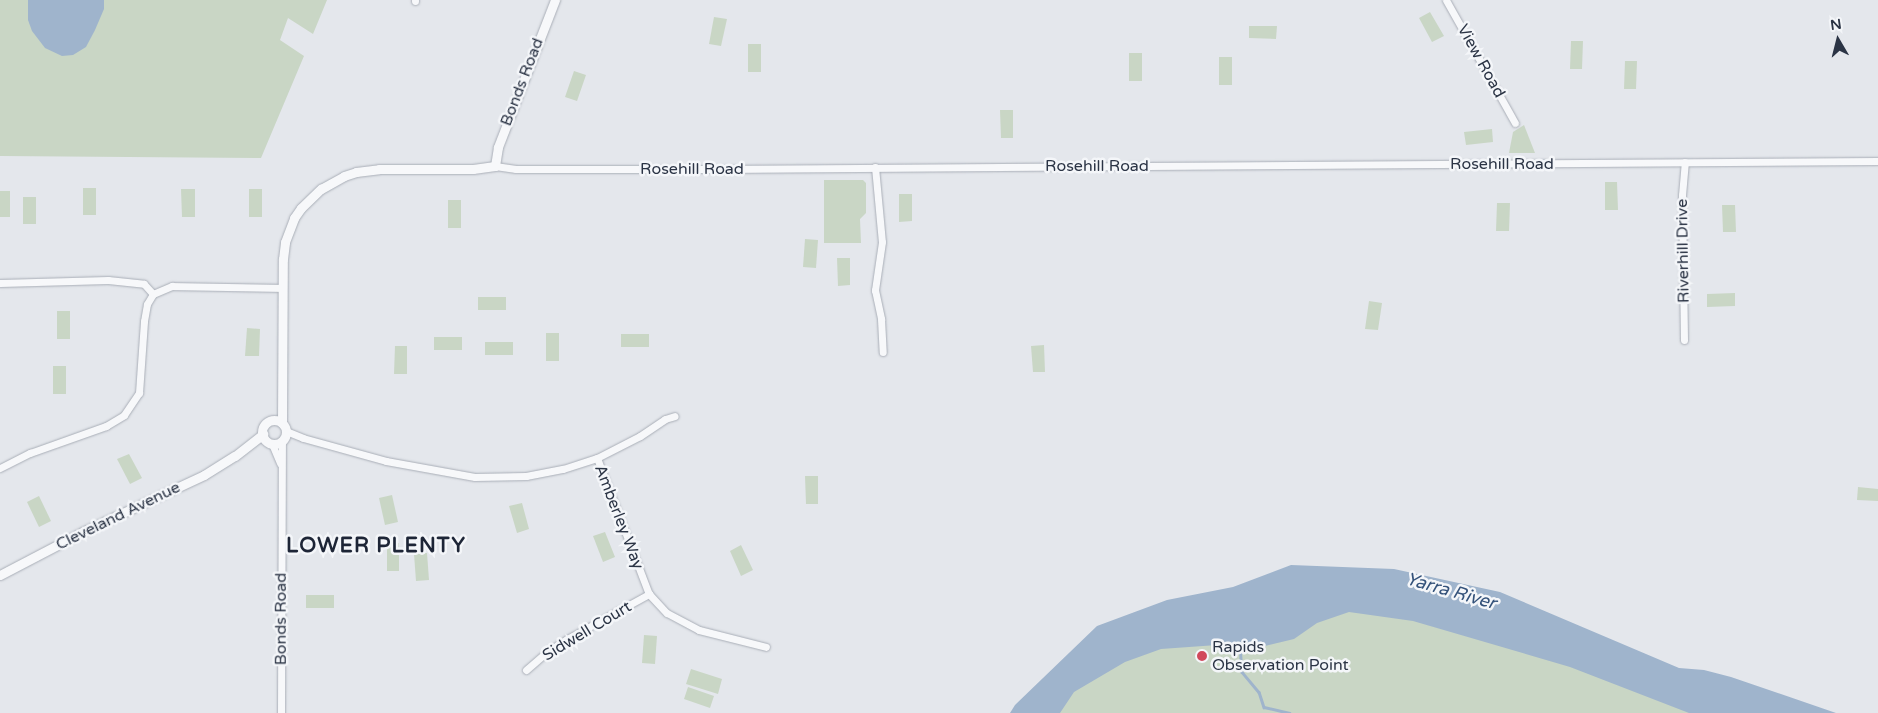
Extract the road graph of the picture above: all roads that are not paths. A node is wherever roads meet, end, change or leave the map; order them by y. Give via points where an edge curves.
1 (554, 0) edge
2 (1446, 0) edge
3 (1515, 123) dead end
4 (1878, 161) edge
5 (1685, 162) junction
6 (495, 166) junction
7 (875, 167) junction
8 (321, 189) joint
9 (0, 283) edge
10 (282, 288) junction
11 (153, 294) junction
12 (1684, 340) dead end
13 (883, 352) dead end
14 (675, 416) dead end
15 (281, 431) junction
16 (267, 440) junction
17 (597, 458) junction
18 (281, 466) junction
19 (0, 468) edge
20 (0, 575) edge
21 (649, 594) junction
22 (766, 647) dead end
23 (526, 670) dead end
24 (281, 713) edge

1 - 6 street, Bonds Road via 500,138
2 - 3 street, View Road
4 - 5 street, Rosehill Road
5 - 7 street, Rosehill Road
5 - 12 street, Riverhill Drive via 1682,195
6 - 7 street, Rosehill Road via 516,169
6 - 8 street, Rosehill Road via 367,170 344,176
7 - 13 street via 882,242 875,290
8 - 10 street, Bonds Road via 301,208 288,231
9 - 11 street via 108,280 144,284
10 - 11 street via 172,286
10 - 15 street, Bonds Road
11 - 19 street via 147,304 144,321 139,392 124,415 106,426 30,453
14 - 17 street
15 - 16 street, Cleveland Avenue
15 - 16 street via 266,424
15 - 17 street, Amberley Way via 386,461 474,477 526,476
15 - 18 street, Bonds Road
16 - 18 street, Bonds Road
16 - 20 street, Cleveland Avenue via 204,475 84,531
17 - 21 street, Amberley Way
18 - 24 street, Bonds Road
21 - 22 street, Amberley Way via 667,613 699,630
21 - 23 street, Sidwell Court via 567,639

